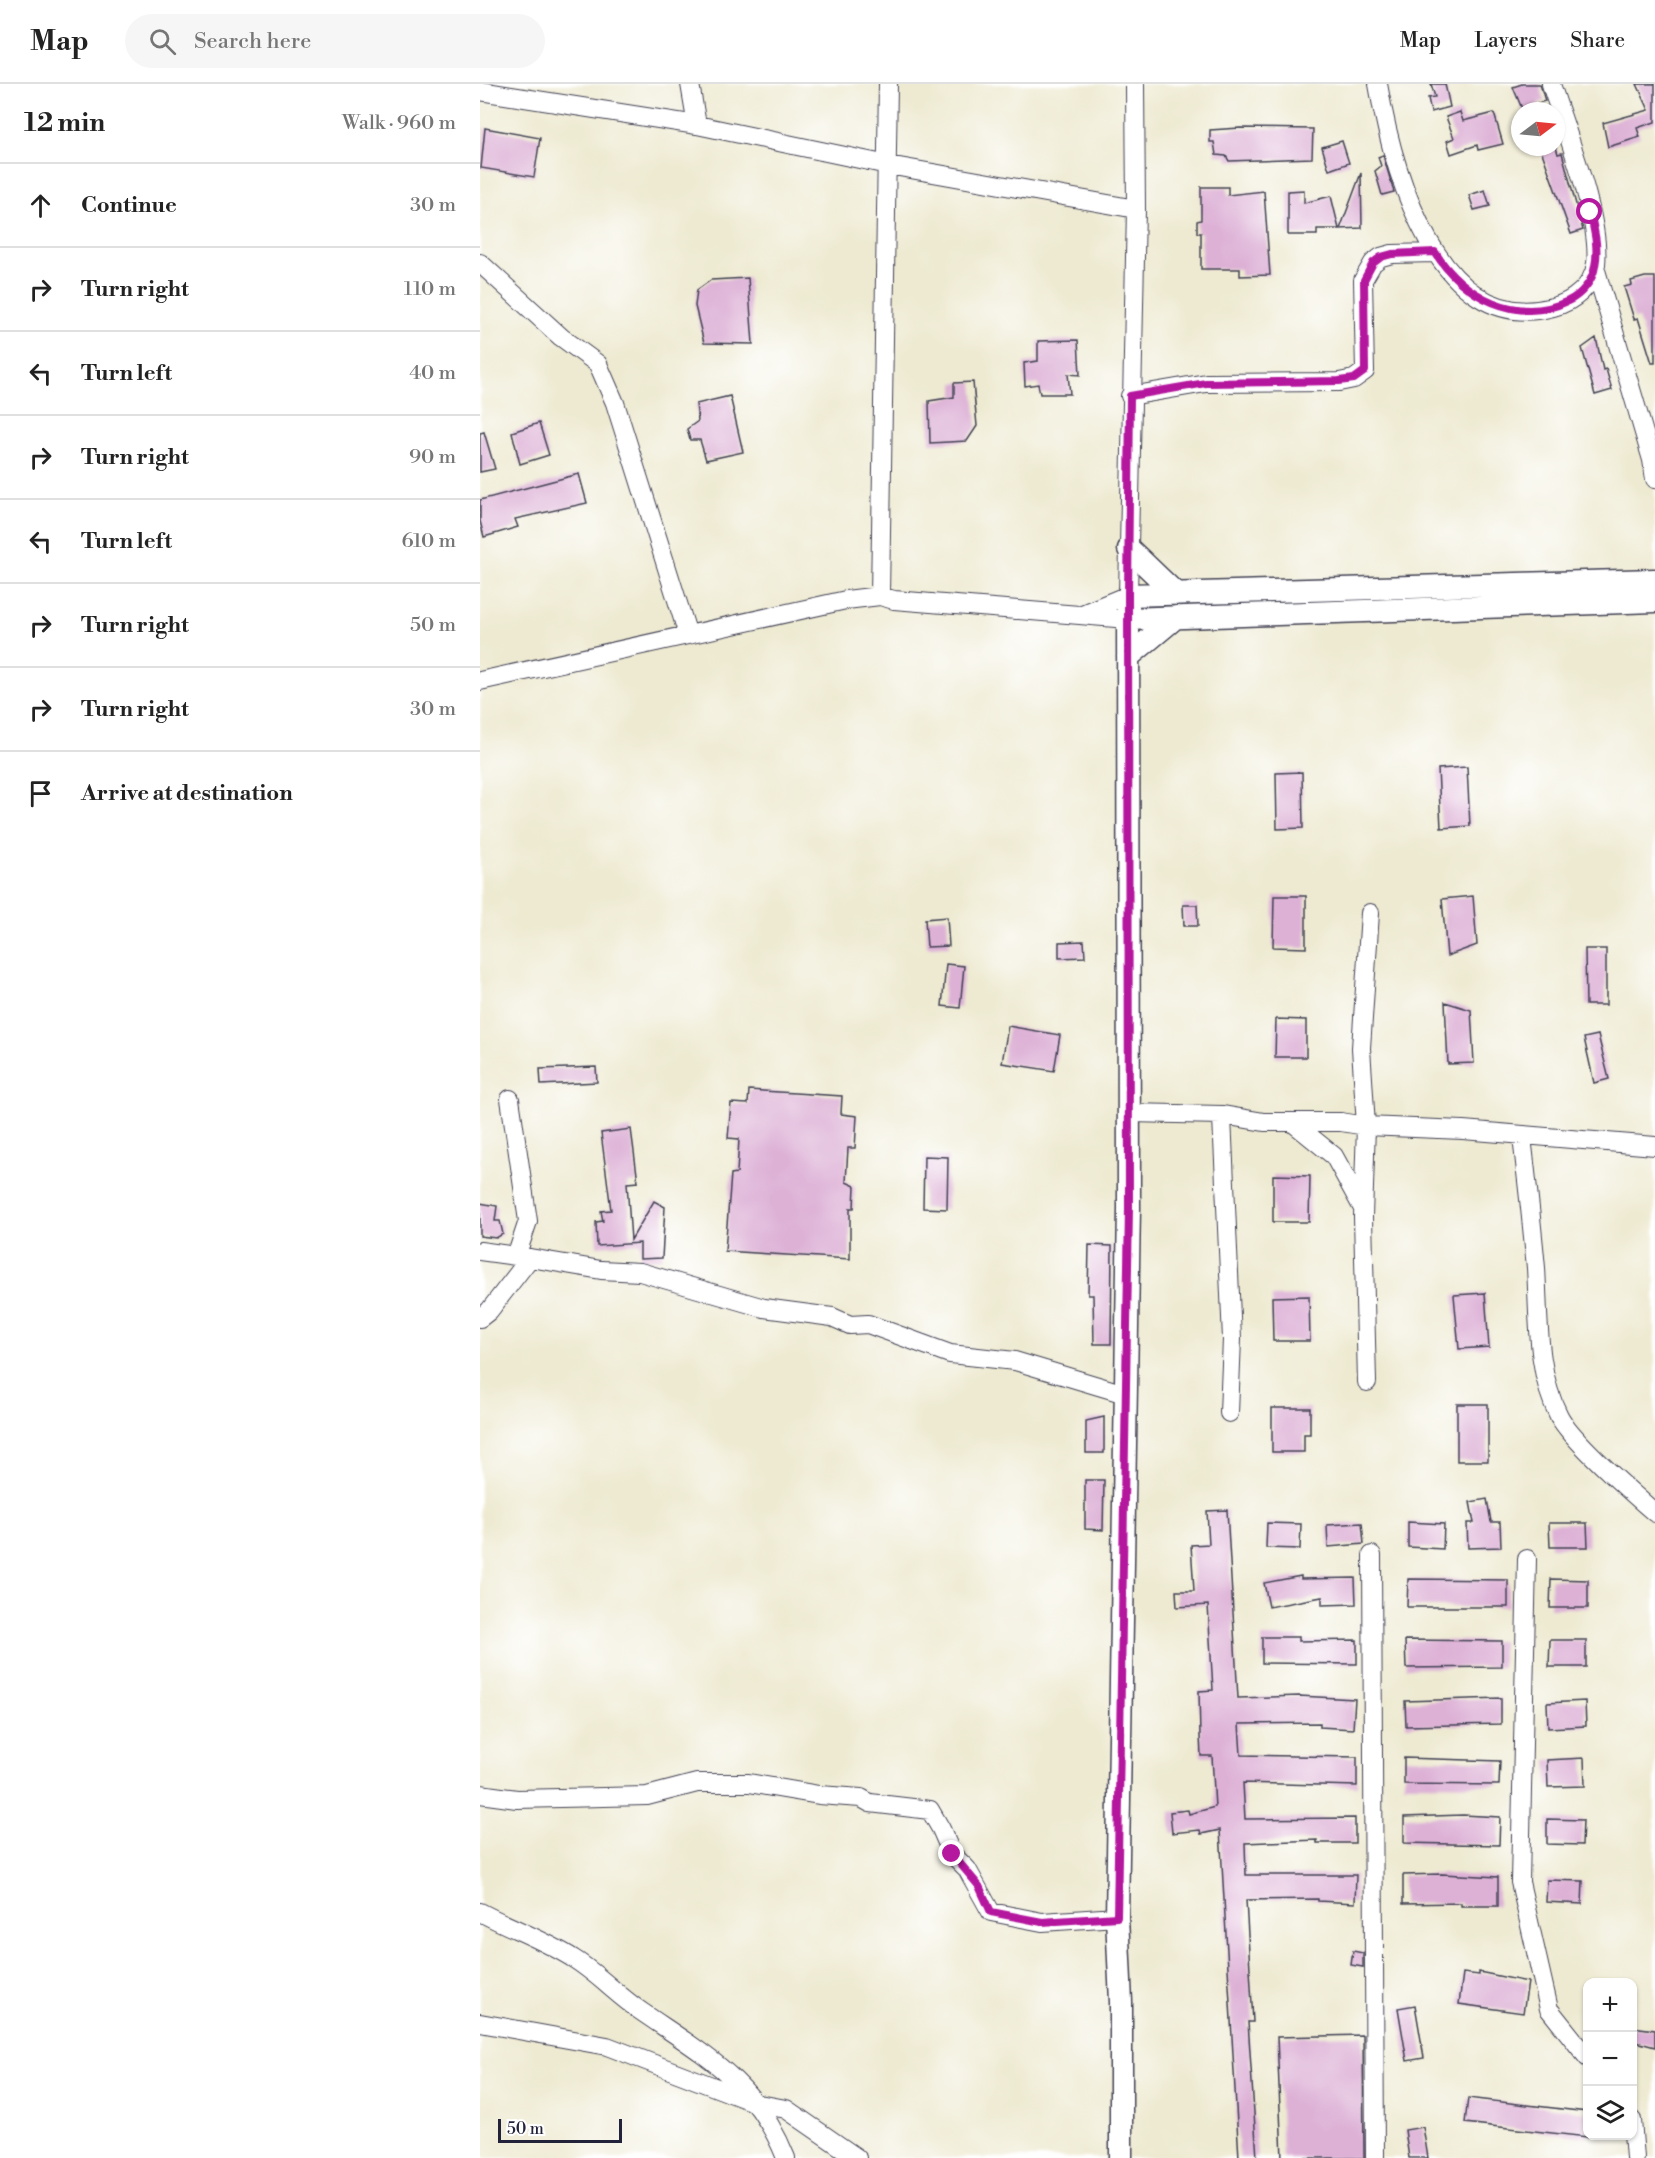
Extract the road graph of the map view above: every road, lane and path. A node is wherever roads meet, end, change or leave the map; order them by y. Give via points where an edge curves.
1 (690, 84) edge
2 (888, 84) edge
3 (1135, 84) edge
4 (1378, 84) edge
5 (1551, 84) edge
6 (480, 91) edge
7 (697, 125) junction
8 (888, 165) junction
9 (1136, 209) junction
10 (1435, 252) junction
11 (480, 262) edge
12 (1595, 267) junction
13 (1130, 396) junction
14 (1655, 479) edge
15 (1129, 549) junction
16 (1655, 580) edge
17 (1176, 594) junction
18 (1551, 594) junction
19 (1128, 595) junction
20 (880, 596) junction
21 (1655, 601) edge
22 (1081, 614) junction
23 (1176, 617) junction
24 (1128, 619) junction
25 (688, 635) junction
26 (1128, 657) junction
27 (480, 681) edge
28 (1370, 913) dead end
29 (510, 1099) dead end
30 (1129, 1113) junction
31 (1222, 1117) junction
32 (1292, 1122) junction
33 (1366, 1126) junction
34 (1522, 1137) junction
35 (1655, 1146) edge
36 (1363, 1207) junction
37 (480, 1251) edge
38 (524, 1256) junction
39 (480, 1318) edge
40 (1366, 1382) dead end
41 (1125, 1394) junction
42 (1229, 1413) dead end
43 (1655, 1513) edge
44 (1372, 1555) dead end
45 (1527, 1559) dead end
46 (480, 1794) edge
47 (480, 1912) edge
48 (1117, 1917) junction
49 (480, 2023) edge
50 (1583, 2053) edge
51 (759, 2104) junction
52 (1634, 2140) edge
53 (786, 2158) edge
54 (857, 2158) edge
55 (1121, 2158) edge
56 (1375, 2158) edge
57 (1635, 2158) edge

1 - 7 street
2 - 8 street
3 - 9 street
4 - 10 street via 1382,110 1409,197 1426,240
5 - 12 street via 1597,240
6 - 7 street
7 - 8 street
8 - 9 street
8 - 20 street
9 - 13 street
10 - 12 street via 1444,267 1470,291 1501,306 1533,311 1555,307 1577,296 1591,280
10 - 13 street via 1392,254 1373,263 1364,280 1365,371 1361,376 1339,381 1206,383
11 - 25 street via 561,337 598,364 615,403
12 - 14 street
13 - 15 street
15 - 17 main road
15 - 19 street
16 - 18 main road
17 - 18 main road
17 - 19 main road
18 - 21 main road
18 - 23 main road
19 - 22 street
19 - 24 main road
20 - 22 street
20 - 25 street
22 - 24 street
23 - 24 main road
23 - 26 main road
24 - 26 main road
25 - 27 street
26 - 30 main road
28 - 33 street via 1361,1048
29 - 38 street via 528,1221
30 - 31 street
30 - 41 main road
31 - 32 street
31 - 42 street via 1232,1339
32 - 33 street
32 - 36 street via 1334,1156
33 - 34 street
33 - 36 street
34 - 35 street via 1612,1140
34 - 43 street via 1540,1340 1559,1417 1590,1453
36 - 40 street
37 - 38 street
38 - 39 street via 489,1311
38 - 41 street via 602,1270 640,1272 764,1308 832,1317 850,1325 868,1324 950,1354 1015,1361
41 - 48 main road
44 - 56 street
45 - 50 street via 1520,1882 1549,2009
46 - 48 street via 517,1799 647,1796 697,1783 749,1783 861,1798 870,1803 913,1806 930,1810 952,1854 979,1886 991,1912 1042,1922
47 - 51 street via 574,1959 640,2011 701,2050
48 - 55 main road
49 - 51 street via 606,2046
51 - 53 street
51 - 54 street via 786,2109
52 - 57 street

